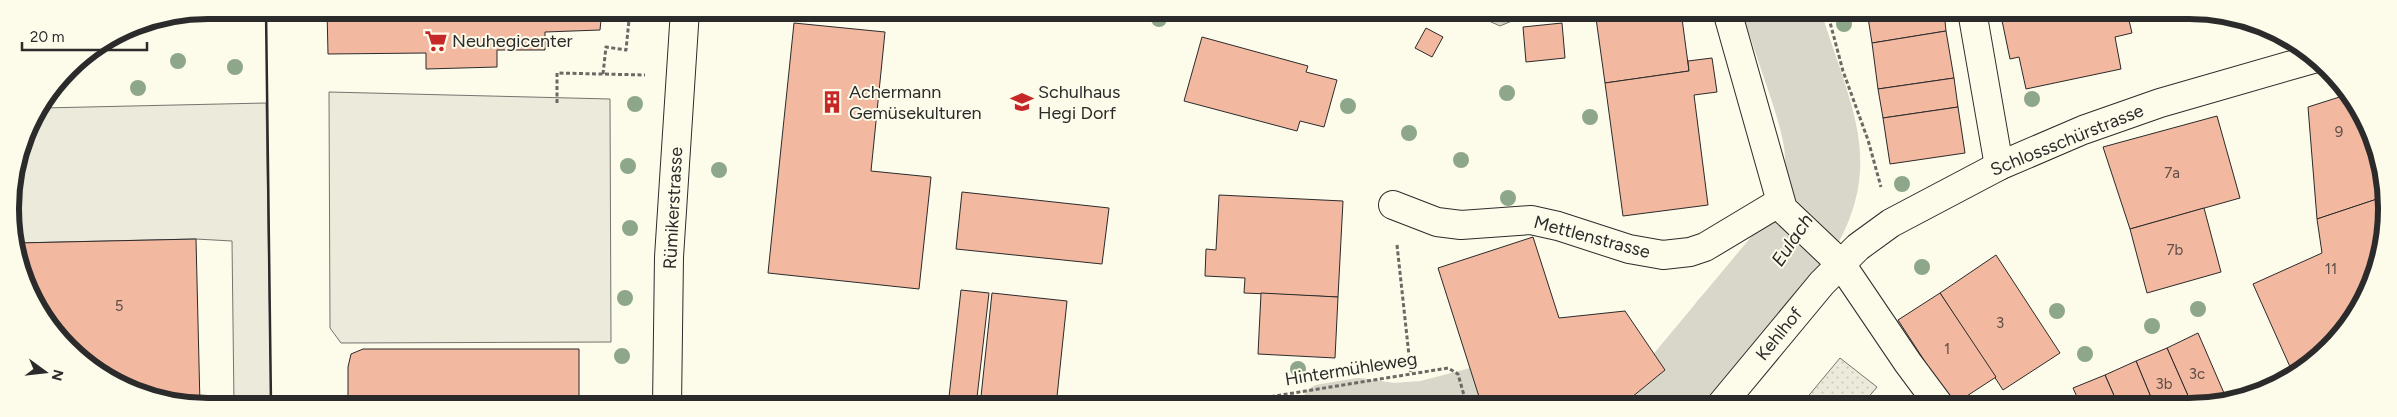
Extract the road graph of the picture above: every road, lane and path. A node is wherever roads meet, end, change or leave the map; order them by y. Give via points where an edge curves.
1 (629, 19) edge
2 (684, 19) edge
3 (1729, 19) edge
4 (1829, 19) edge
5 (1973, 19) edge
6 (2307, 61) edge
7 (603, 74) junction
8 (648, 75) dead end
9 (557, 103) dead end
10 (1999, 166) junction
11 (1393, 205) joint
12 (1784, 208) junction
13 (1890, 223) junction
14 (1831, 255) junction
15 (1411, 374) junction
16 (667, 398) edge
17 (1263, 398) edge
18 (1465, 398) edge
19 (1727, 398) edge
20 (1934, 398) edge

1 - 7 path via 626,50 606,47
2 - 16 street, Rümikerstrasse via 670,257
3 - 12 street
4 - 13 path via 1843,72 1875,160
5 - 10 street
6 - 10 street, Schlossschürstrasse via 2126,114
7 - 8 path
7 - 9 path via 557,72
10 - 13 street, Schlossschürstrasse
11 - 12 street, Mettlenstrasse via 1438,222 1461,225 1520,220 1543,223 1629,249 1663,255 1705,247
11 - 15 path
12 - 14 street
13 - 14 street, Schlossschürstrasse
14 - 19 street, Kehlhof via 1804,304
14 - 20 street
15 - 17 path, Hintermühleweg
15 - 18 path, Hintermühleweg via 1448,368 1454,370

